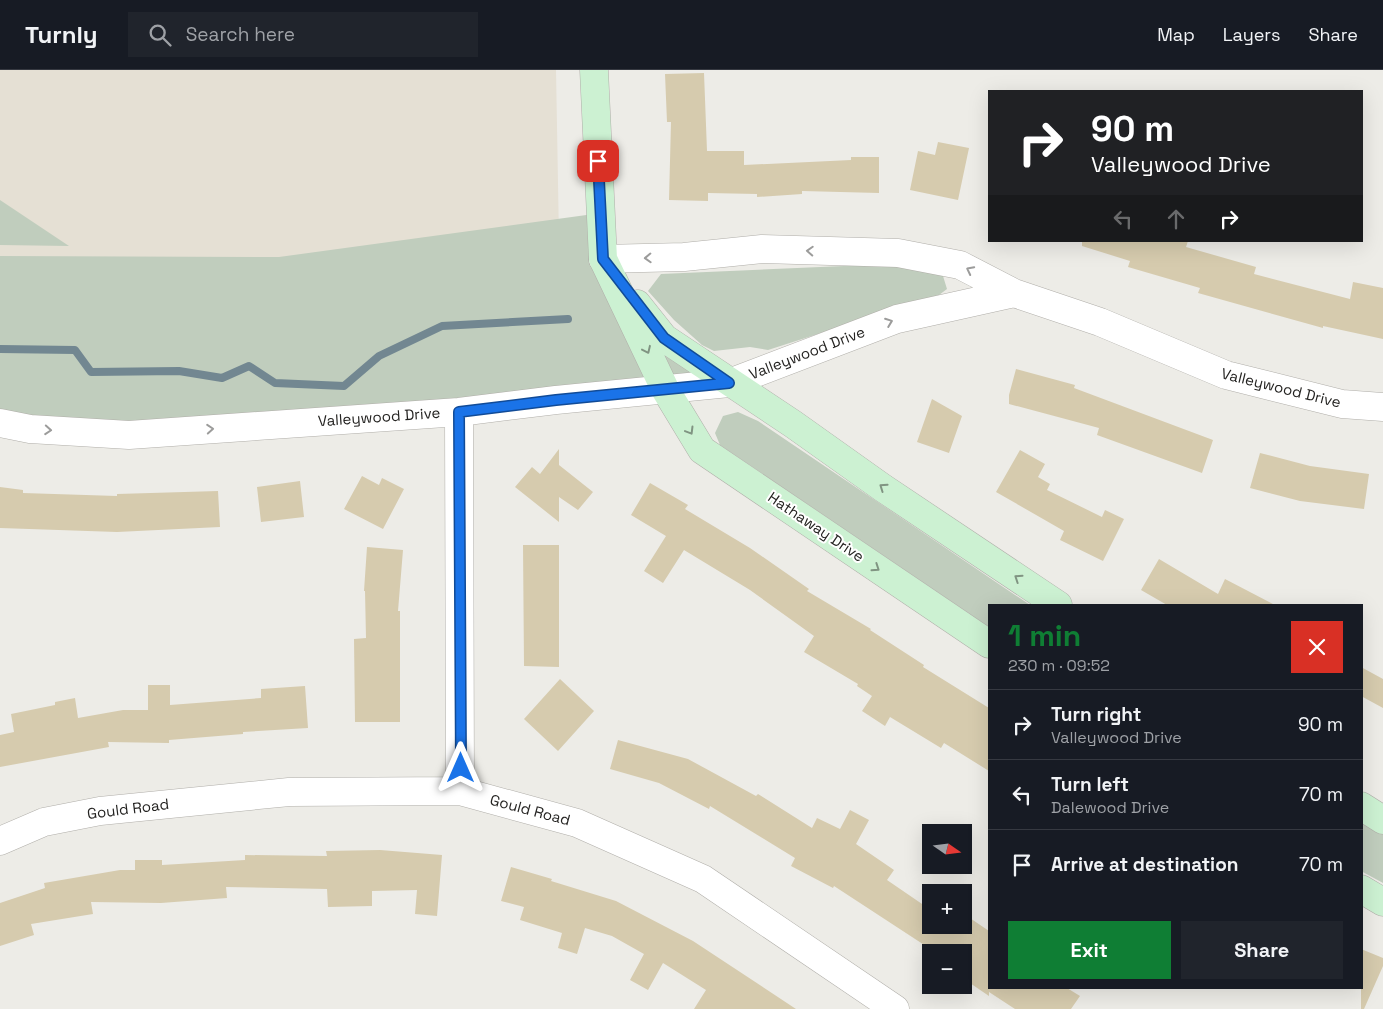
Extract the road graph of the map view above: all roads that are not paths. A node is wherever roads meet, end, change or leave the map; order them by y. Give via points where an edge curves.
1 (594, 70) edge
2 (603, 259) junction
3 (1014, 293) junction
4 (729, 383) junction
5 (665, 389) junction
6 (1383, 406) edge
7 (459, 412) junction
8 (0, 423) edge
9 (1057, 604) edge
10 (988, 643) edge
11 (460, 791) junction
12 (1363, 807) edge
13 (1383, 820) edge
14 (0, 841) edge
15 (1363, 890) edge
16 (1383, 902) edge
17 (895, 1009) edge

1 - 2 street
3 -> 2 street, Valleywood Drive via 960,265 898,254 762,249 684,257
2 - 4 street via 664,338
2 -> 5 street, Hathaway Drive
4 -> 3 street, Valleywood Drive via 897,319
3 - 6 street, Valleywood Drive via 1100,322 1226,375 1342,404
4 - 5 street, Valleywood Drive
9 -> 4 street
5 - 7 street, Valleywood Drive
5 -> 10 street, Hathaway Drive via 702,450
8 -> 7 street, Valleywood Drive via 30,429 129,435
7 - 11 street
11 - 14 street, Gould Road via 289,792 100,811 44,822
11 - 17 street, Gould Road via 578,823 703,879
12 - 13 street
15 - 16 street

